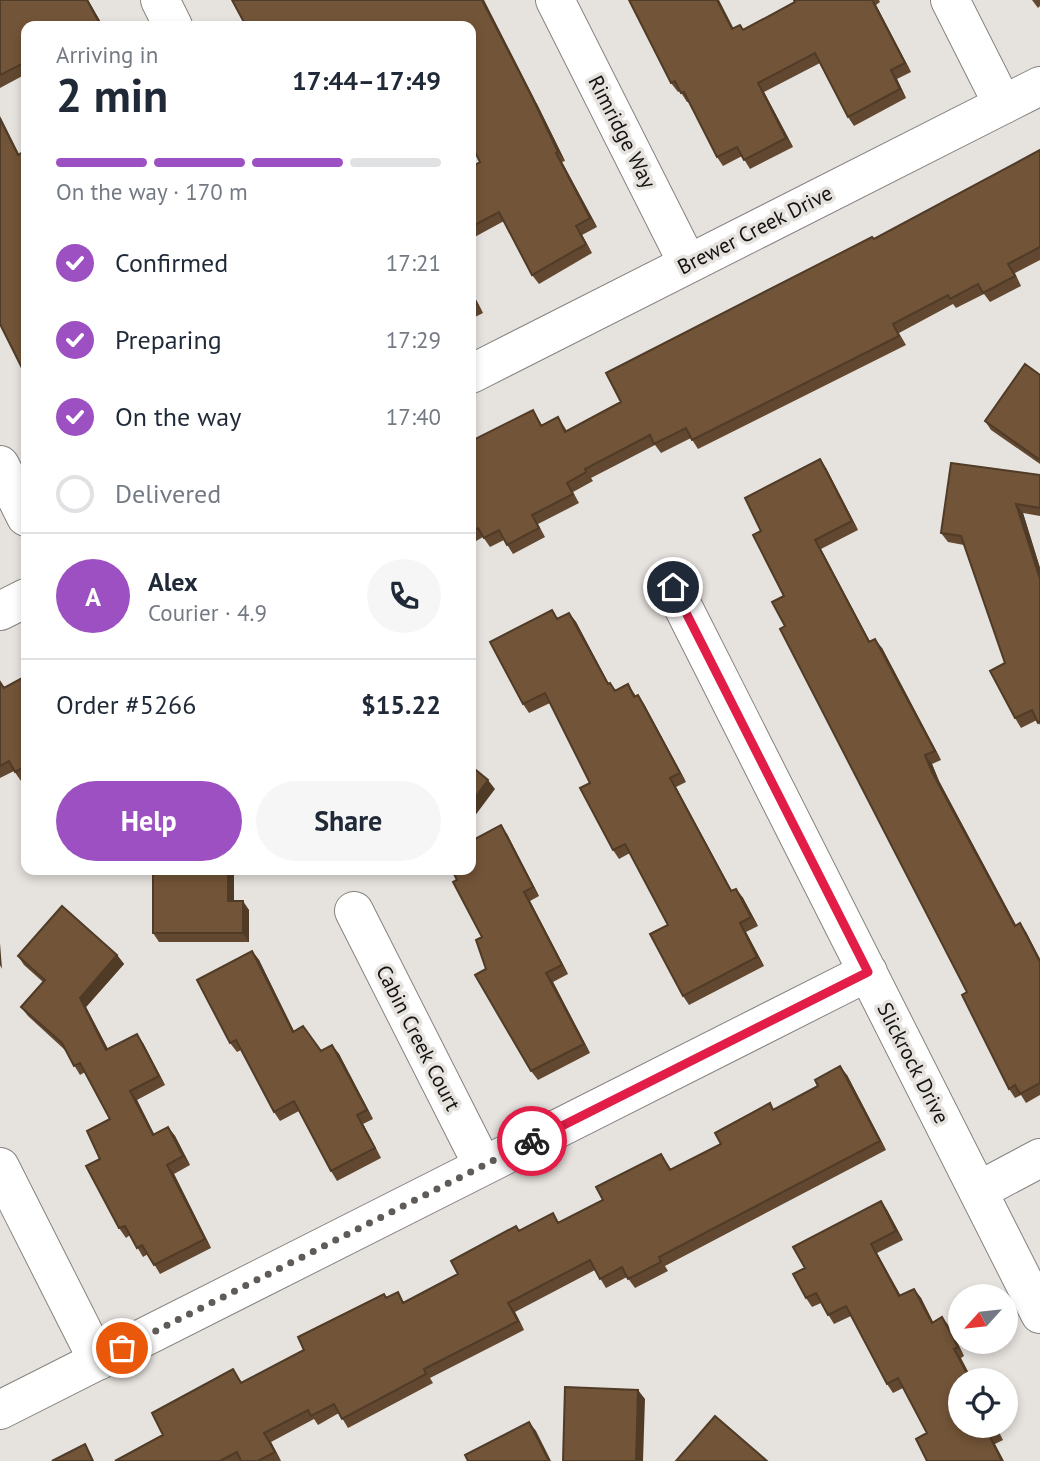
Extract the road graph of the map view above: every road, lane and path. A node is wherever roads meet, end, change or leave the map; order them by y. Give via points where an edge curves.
1 (160, 0) edge
2 (555, 0) edge
3 (950, 0) edge
4 (170, 21) edge
5 (1040, 86) edge
6 (1003, 105) junction
7 (688, 264) junction
8 (476, 371) edge
9 (0, 465) edge
10 (21, 507) edge
11 (673, 587) dead end
12 (21, 600) edge
13 (0, 611) edge
14 (354, 911) dead end
15 (868, 972) junction
16 (1040, 1158) edge
17 (483, 1166) junction
18 (0, 1167) edge
19 (978, 1191) junction
20 (1040, 1314) edge
21 (98, 1360) junction
22 (0, 1410) edge

1 - 4 street
2 - 7 street, Rimridge Way
3 - 6 street
5 - 6 street, Brewer Creek Drive
6 - 7 street, Brewer Creek Drive
7 - 8 street, Brewer Creek Drive
9 - 10 street
11 - 15 street, Slickrock Drive
12 - 13 street
14 - 17 street, Cabin Creek Court
15 - 17 street
15 - 19 street, Slickrock Drive
16 - 19 street
17 - 21 street
18 - 21 street
19 - 20 street, Slickrock Drive
21 - 22 street

